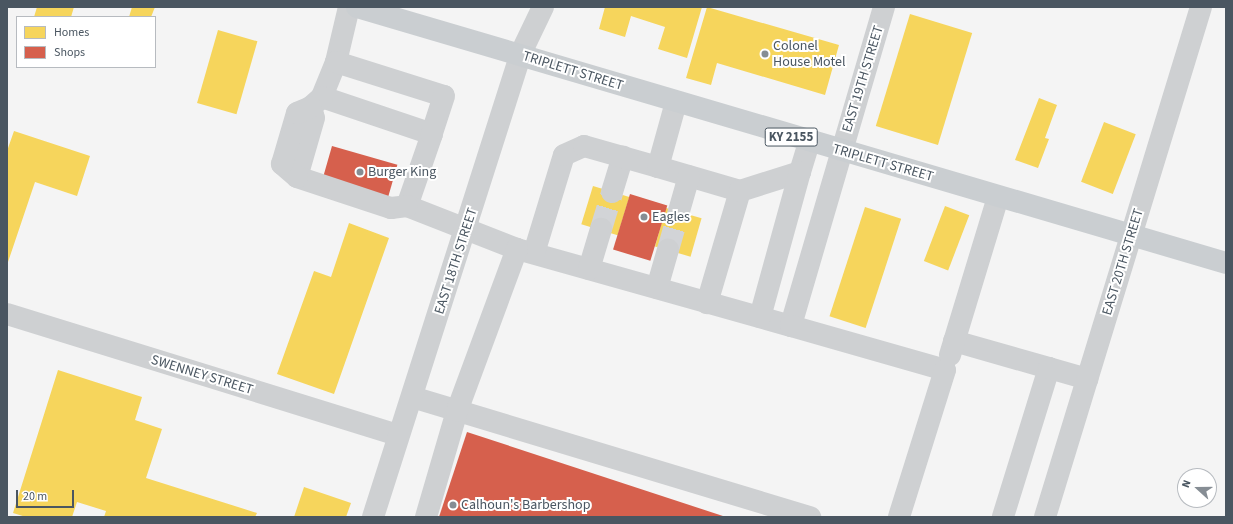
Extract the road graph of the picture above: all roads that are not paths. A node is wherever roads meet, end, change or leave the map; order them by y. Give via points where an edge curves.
1 (349, 7) edge
2 (357, 7) edge
3 (543, 7) edge
4 (884, 7) edge
5 (1201, 7) edge
6 (520, 55) junction
7 (336, 62) junction
8 (316, 102) junction
9 (676, 102) junction
10 (432, 134) junction
11 (809, 142) junction
12 (841, 151) junction
13 (623, 157) junction
14 (658, 167) junction
15 (800, 172) junction
16 (689, 176) junction
17 (740, 191) junction
18 (612, 192) tunnel mouth
19 (998, 197) junction
20 (408, 206) junction
21 (679, 211) tunnel mouth
22 (467, 227) junction
23 (601, 230) tunnel mouth
24 (1131, 235) junction
25 (668, 250) tunnel mouth
26 (526, 251) junction
27 (1226, 263) edge
28 (589, 269) junction
29 (657, 288) junction
30 (707, 303) junction
31 (7, 314) edge
32 (760, 317) junction
33 (791, 326) junction
34 (954, 341) junction
35 (1049, 368) junction
36 (945, 370) junction
37 (1087, 379) junction
38 (412, 397) junction
39 (457, 411) junction
40 (397, 435) junction
41 (373, 517) edge
42 (426, 517) edge
43 (810, 517) edge
44 (899, 517) edge
45 (1003, 517) edge
46 (1045, 517) edge

1 - 7 street
2 - 6 main road, TRIPLETT STREET / KY 2155
3 - 6 street, EAST 18TH STREET
4 - 12 street, EAST 19TH STREET
5 - 24 street, EAST 20TH STREET
6 - 9 main road, TRIPLETT STREET / KY 2155
6 - 22 street, EAST 18TH STREET
7 - 8 street
7 - 10 street via 444,96
8 - 10 street
8 - 20 street via 297,177 391,208
9 - 11 main road, TRIPLETT STREET / KY 2155
9 - 14 street
10 - 20 street
11 - 12 main road, TRIPLETT STREET / KY 2155
11 - 15 street
12 - 19 main road, TRIPLETT STREET / KY 2155
12 - 33 street, EAST 19TH STREET
13 - 14 street
13 - 18 street
13 - 26 street via 584,146 564,155
14 - 16 street
15 - 17 street
15 - 32 street
16 - 17 street
16 - 21 street
17 - 30 street
19 - 24 main road, TRIPLETT STREET / KY 2155
19 - 34 street
20 - 22 street
22 - 26 street
22 - 38 street, EAST 18TH STREET
23 - 28 street
24 - 27 main road, TRIPLETT STREET / KY 2155
24 - 37 street, EAST 20TH STREET
25 - 29 street
26 - 28 street
26 - 39 street
28 - 29 street
29 - 30 street
30 - 32 street
31 - 40 street, SWENNEY STREET
32 - 33 street
33 - 36 street
34 - 35 street
34 - 36 street
35 - 37 street
35 - 45 street
36 - 44 street
37 - 46 street, EAST 20TH STREET
38 - 39 street
38 - 40 street, EAST 18TH STREET
39 - 42 street
39 - 43 street
40 - 41 street, EAST 18TH STREET

